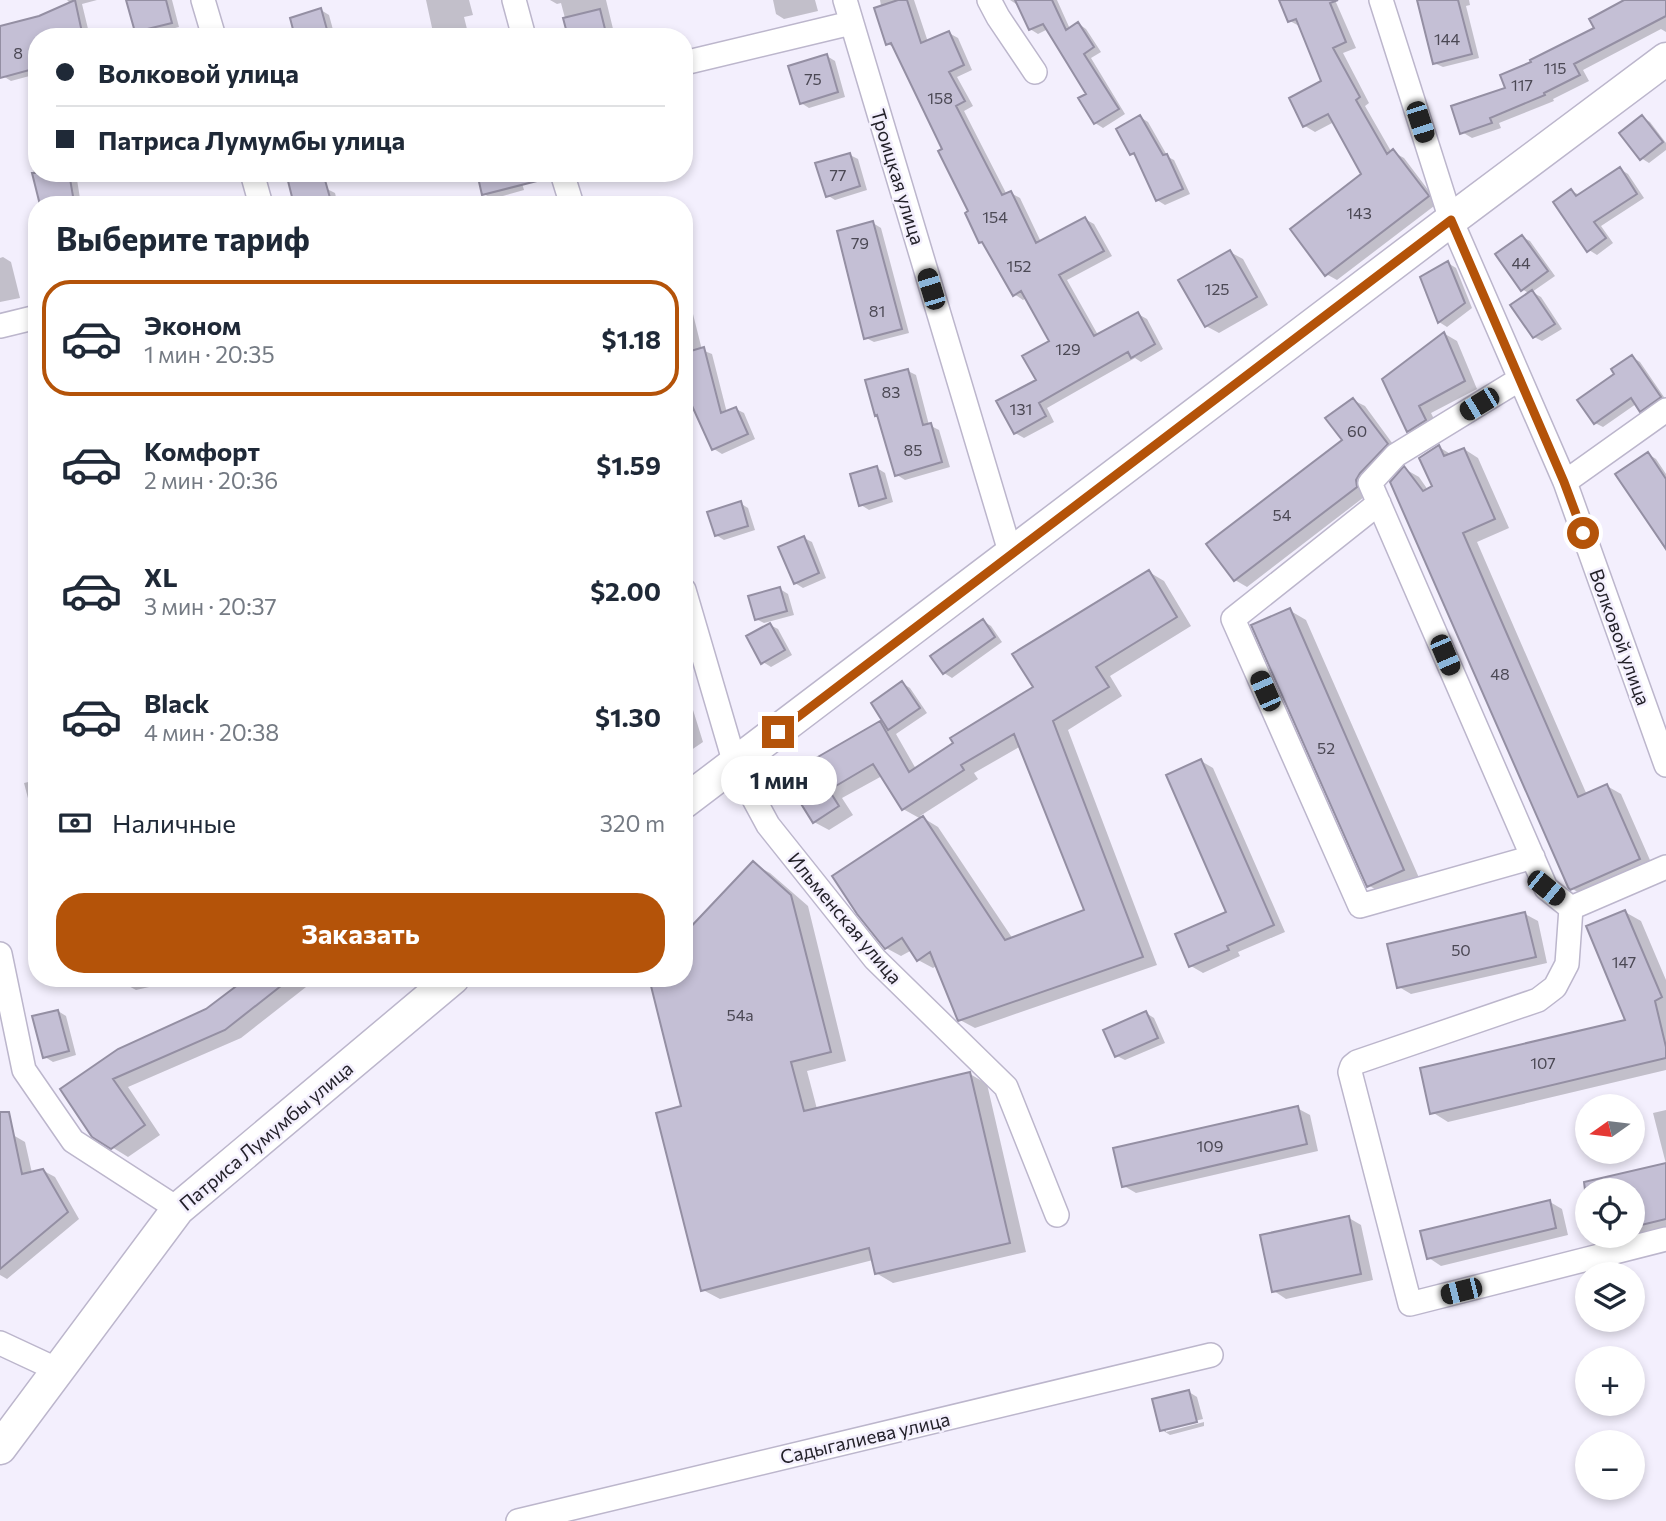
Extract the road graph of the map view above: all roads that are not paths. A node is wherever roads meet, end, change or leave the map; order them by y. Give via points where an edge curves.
1 (203, 0) edge
2 (514, 0) edge
3 (845, 0) edge
4 (989, 0) edge
5 (1381, 0) edge
6 (852, 23) junction
7 (211, 28) edge
8 (522, 28) edge
9 (1666, 59) edge
10 (693, 61) edge
11 (1035, 72) dead end
12 (1451, 220) junction
13 (28, 319) edge
14 (0, 326) edge
15 (1520, 379) junction
16 (1666, 410) edge
17 (1564, 482) junction
18 (1379, 503) junction
19 (1011, 555) junction
20 (693, 621) edge
21 (735, 764) junction
22 (1666, 765) edge
23 (693, 795) edge
24 (1533, 857) junction
25 (1666, 867) edge
26 (1571, 908) junction
27 (0, 954) edge
28 (442, 987) edge
29 (178, 1209) junction
30 (1057, 1215) dead end
31 (1666, 1239) edge
32 (0, 1343) edge
33 (1211, 1355) dead end
34 (58, 1370) junction
35 (0, 1448) edge
36 (518, 1521) edge

1 - 7 street
2 - 8 street
3 - 6 street, Троицкая улица
4 - 11 street
5 - 12 street, Волковой улица
6 - 10 street
6 - 19 street, Троицкая улица
9 - 12 street
12 - 15 street, Волковой улица
12 - 19 street
13 - 14 street
15 - 17 street, Волковой улица
15 - 18 street via 1396,455 1370,483
16 - 17 street
17 - 22 street, Волковой улица
18 - 24 street
18 - 24 street via 1233,619 1360,906
19 - 21 street
20 - 21 street, Ильменская улица
21 - 23 street
21 - 30 street, Ильменская улица via 768,825 875,959 1006,1087
24 - 26 street via 1546,888
25 - 26 street
26 - 31 street via 1567,964 1555,987 1538,1000 1352,1066 1410,1304
27 - 29 street via 24,1070 73,1141
28 - 29 street, Патриса Лумумбы улица
29 - 34 street, Патриса Лумумбы улица
32 - 34 street
33 - 36 street, Садыгалиева улица
34 - 35 street, Патриса Лумумбы улица

